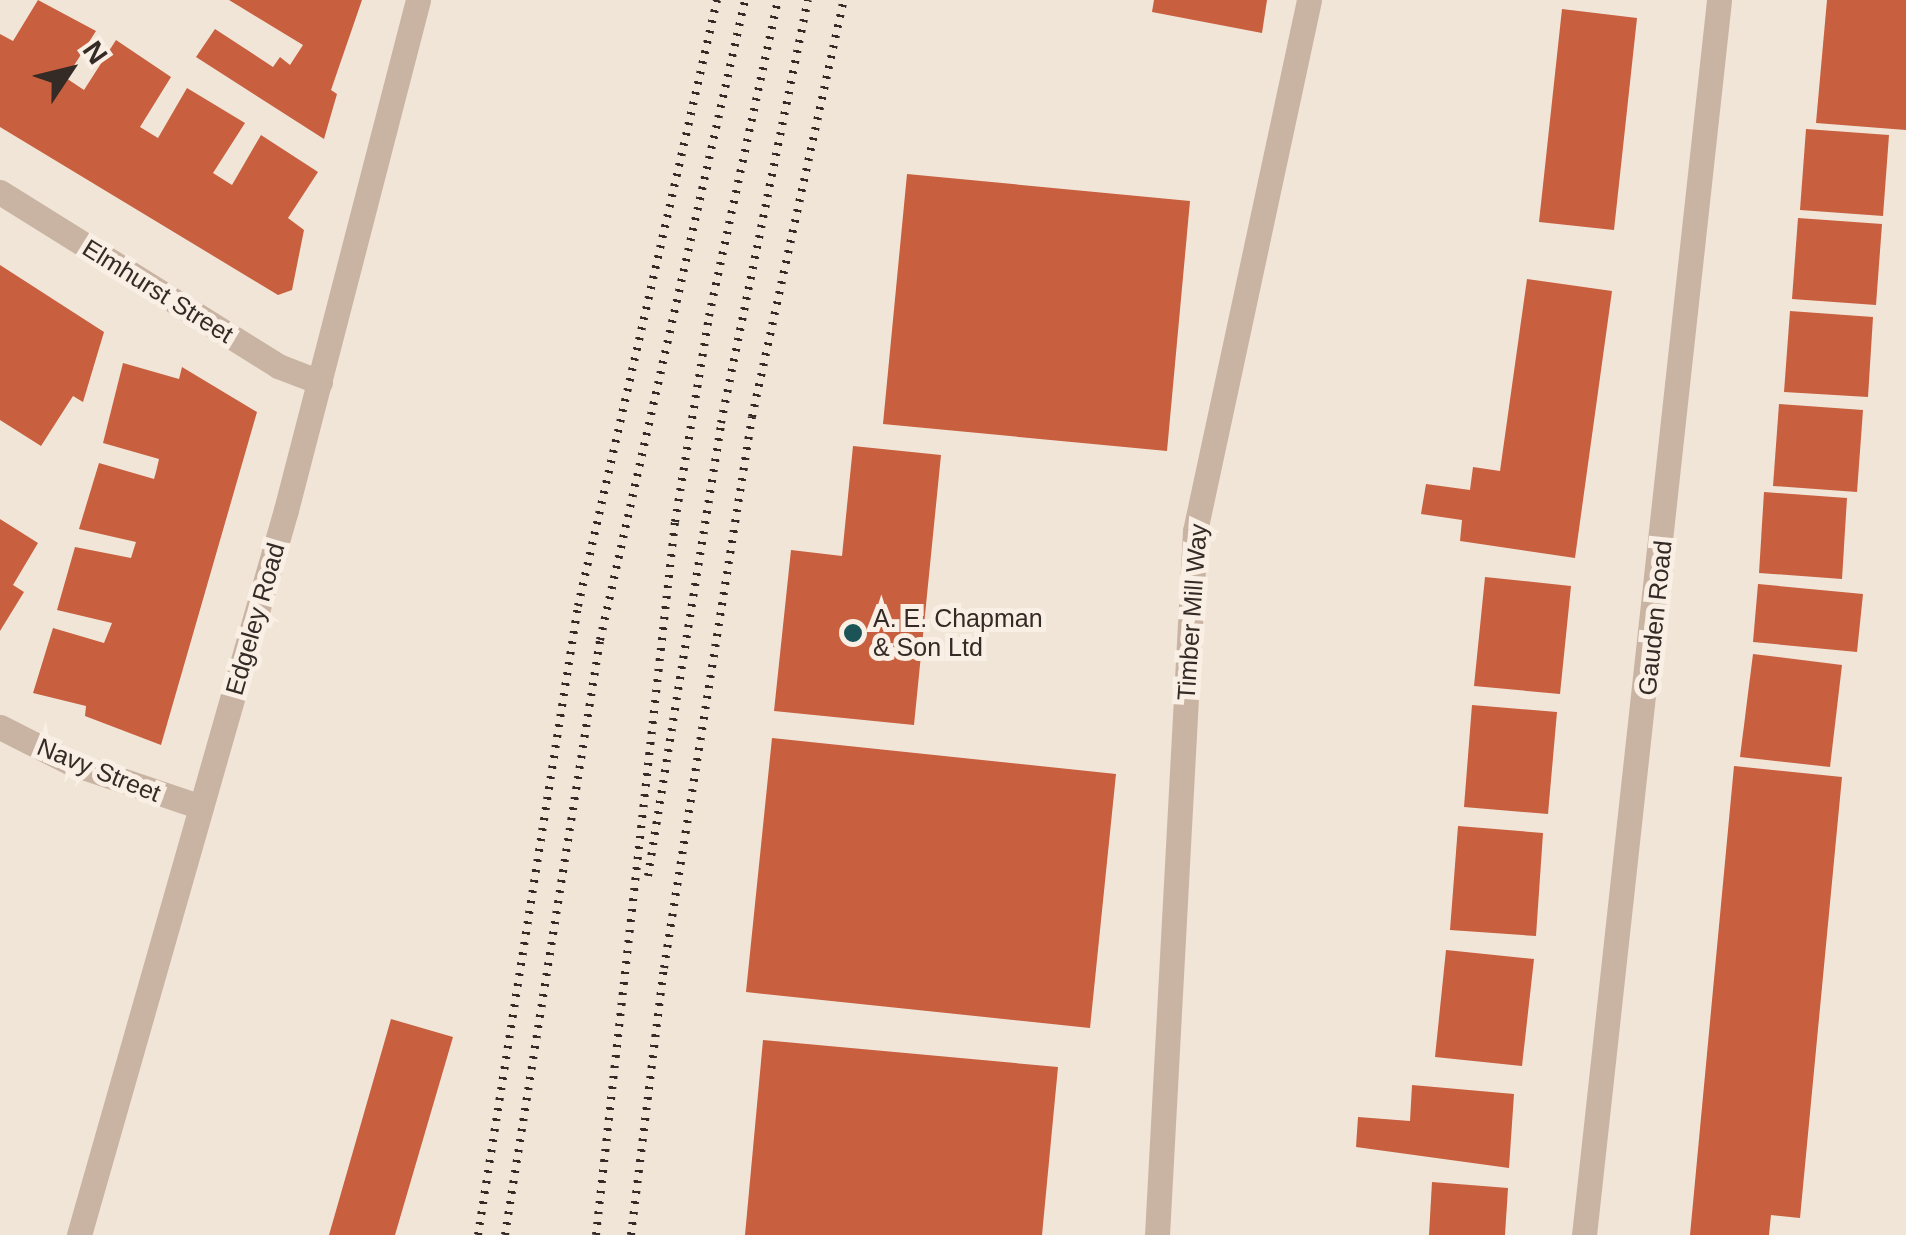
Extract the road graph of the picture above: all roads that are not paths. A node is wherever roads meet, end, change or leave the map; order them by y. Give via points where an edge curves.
1 (418, 0) edge
2 (1308, 0) edge
3 (1719, 0) edge
4 (0, 192) edge
5 (320, 382) junction
6 (0, 727) edge
7 (201, 807) junction
8 (80, 1235) edge
9 (1158, 1235) edge
10 (1584, 1235) edge

1 - 5 street, Edgeley Road
2 - 9 street, Timber Mill Way via 1195,532
3 - 10 street, Gauden Road
4 - 5 street, Elmhurst Street via 278,366
5 - 7 street, Edgeley Road
6 - 7 street, Navy Street via 71,763
7 - 8 street, Edgeley Road

